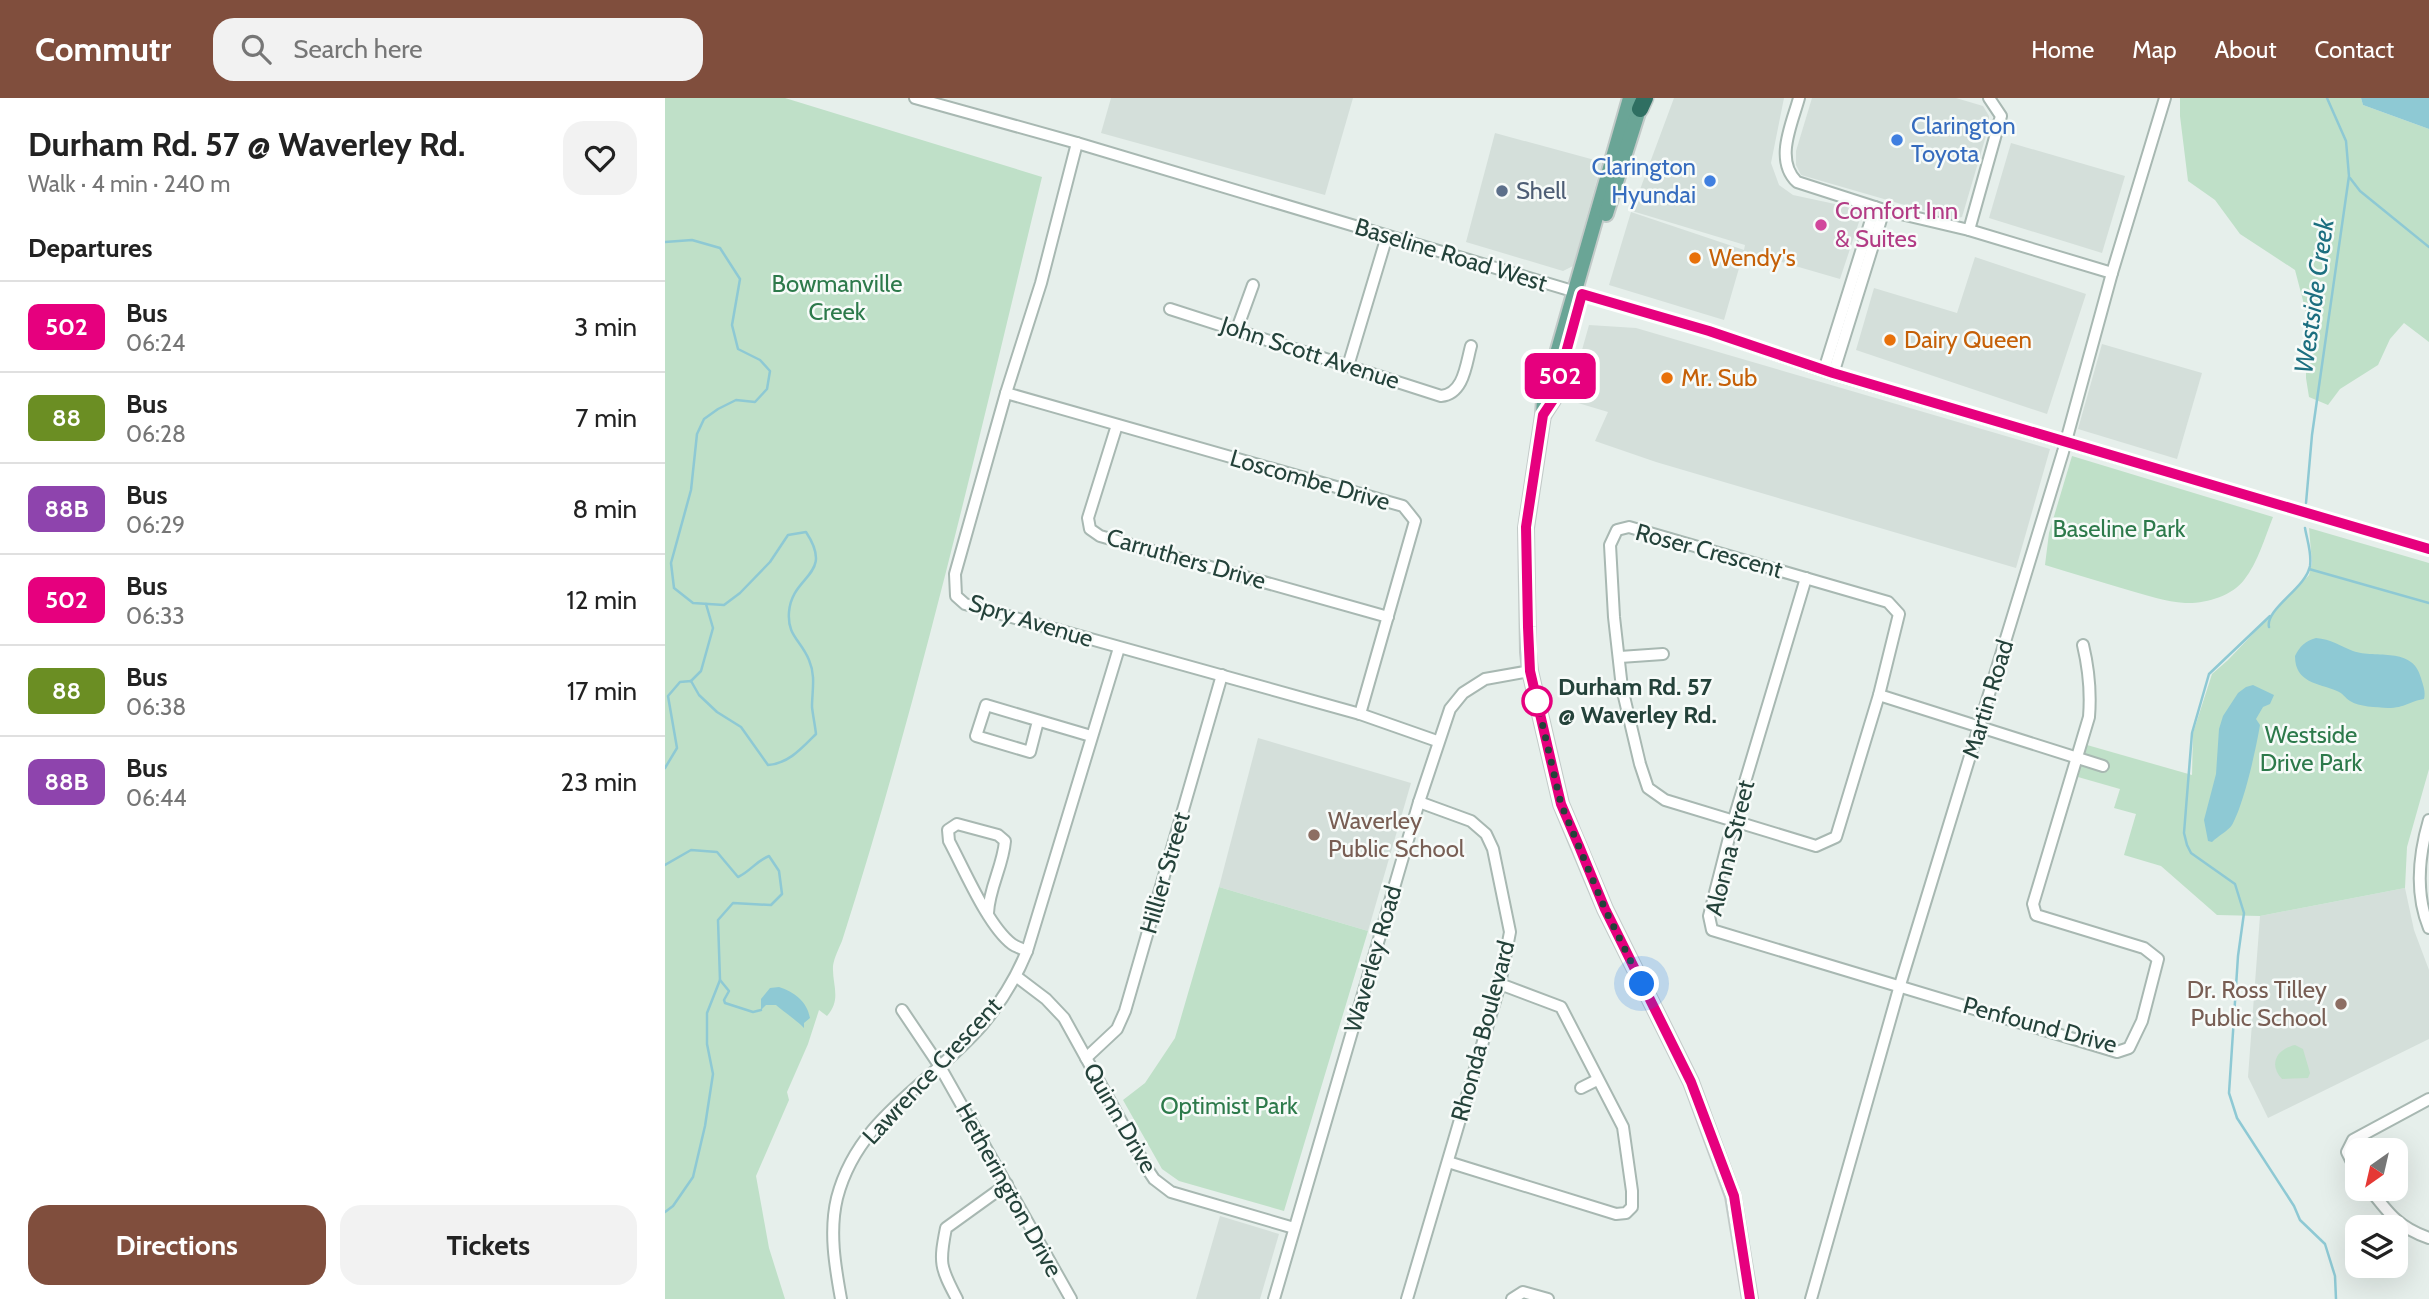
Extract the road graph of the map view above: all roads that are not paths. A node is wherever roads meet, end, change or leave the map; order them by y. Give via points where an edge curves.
1 (915, 98) edge
2 (1799, 98) edge
3 (1989, 98) edge
4 (2165, 98) edge
5 (1639, 101) edge
6 (1077, 144) junction
7 (1880, 209) junction
8 (1969, 230) junction
9 (1387, 236) junction
10 (2112, 273) junction
11 (1253, 285) dead end
12 (1578, 293) junction
13 (1170, 309) dead end
14 (1237, 329) junction
15 (1471, 346) dead end
16 (1348, 366) junction
17 (1828, 372) junction
18 (1006, 393) junction
19 (1117, 425) junction
20 (2066, 441) junction
21 (2429, 549) edge
22 (1806, 578) junction
23 (1388, 617) junction
24 (2083, 645) dead end
25 (1119, 648) junction
26 (1663, 654) dead end
27 (1620, 657) junction
28 (1530, 671) junction
29 (1222, 675) junction
30 (1879, 695) junction
31 (1360, 714) junction
32 (1038, 721) junction
33 (1979, 728) junction
34 (1091, 736) junction
35 (1437, 741) junction
36 (2077, 758) junction
37 (2103, 766) dead end
38 (1419, 802) junction
39 (2429, 820) edge
40 (1733, 822) junction
41 (988, 913) junction
42 (2429, 928) edge
43 (1027, 951) junction
44 (1017, 977) junction
45 (1500, 984) junction
46 (1900, 985) junction
47 (902, 1010) dead end
48 (1086, 1058) junction
49 (939, 1065) junction
50 (1597, 1080) junction
51 (1581, 1088) dead end
52 (2429, 1099) edge
53 (2357, 1138) edge
54 (1448, 1162) junction
55 (1007, 1184) junction
56 (2379, 1201) edge
57 (1294, 1228) junction
58 (2429, 1238) edge
59 (841, 1299) edge
60 (957, 1299) edge
61 (1071, 1299) edge
62 (1274, 1299) edge
63 (1407, 1299) edge
64 (1512, 1299) edge
65 (1548, 1299) edge
66 (1750, 1299) edge
67 (1811, 1299) edge

1 - 6 street, Baseline Road West
2 - 7 street via 1785,152 1791,176 1808,187
3 - 8 street via 2001,116
4 - 10 street, Martin Road
5 - 12 main road
6 - 9 street, Baseline Road West
6 - 18 street, Spry Avenue
7 - 8 street
7 - 17 street
8 - 10 street
9 - 12 street, Baseline Road West
9 - 16 street
10 - 20 street, Martin Road
11 - 14 street
12 - 17 street, Baseline Road West
12 - 28 main road via 1553,400 1543,415 1526,527
13 - 14 street, John Scott Avenue
14 - 16 street, John Scott Avenue
15 - 16 street, John Scott Avenue via 1459,387 1451,395 1441,396
17 - 20 street, Baseline Road West
18 - 19 street, Loscombe Drive
18 - 25 street, Spry Avenue via 955,574 956,596 965,604
19 - 23 street, Loscombe Drive via 1402,506 1415,521
19 - 23 street, Carruthers Drive via 1088,518 1090,529 1100,536
20 - 21 street, Baseline Road West
20 - 33 street, Martin Road
22 - 27 street, Roser Crescent via 1629,527 1617,530 1610,545
22 - 30 street, Roser Crescent via 1888,602 1899,614
22 - 40 street, Alonna Street
23 - 31 street, Loscombe Drive
24 - 36 street via 2091,695
25 - 29 street, Spry Avenue
25 - 34 street, Lawrence Crescent
26 - 27 street
27 - 40 street, Roser Crescent via 1622,688 1648,788 1665,800
28 - 35 street, Waverley Road via 1485,679 1463,693 1450,709
28 - 66 main road via 1561,804 1605,909 1691,1082 1734,1196
29 - 31 street, Spry Avenue
29 - 48 street, Hillier Street via 1125,1011 1117,1029
30 - 33 street
30 - 40 street, Roser Crescent via 1836,837 1816,846
31 - 35 street, Spry Avenue
32 - 32 street via 986,705 976,736 1030,752
32 - 34 street
33 - 36 street
33 - 46 street, Martin Road
34 - 43 street, Lawrence Crescent
35 - 38 street, Waverley Road
36 - 37 street
36 - 46 street, Penfound Drive via 2033,904 2036,915 2144,948 2158,960 2143,1021 2129,1048 2117,1052
38 - 45 street, Rhonda Boulevard via 1471,821 1486,834 1493,849 1510,932
38 - 57 street, Waverley Road
39 - 42 street via 2420,873
40 - 46 street, Alonna Street via 1709,916 1712,930
41 - 41 street via 1005,841 957,824 949,830 949,841
41 - 43 street via 1013,945
43 - 44 street, Lawrence Crescent
44 - 48 street, Quinn Drive via 1064,1018
44 - 49 street, Lawrence Crescent via 982,1025
45 - 50 street via 1561,1007
45 - 54 street, Rhonda Boulevard
46 - 67 street, Martin Road
47 - 49 street, Hetherington Drive
48 - 57 street, Quinn Drive via 1148,1170 1161,1185 1179,1195
49 - 55 street, Hetherington Drive
49 - 59 street, Lawrence Crescent via 885,1115 848,1169 837,1199 833,1235
50 - 51 street
50 - 54 street via 1623,1127 1632,1191 1632,1207 1626,1213 1616,1214
52 - 53 street
54 - 63 street, Rhonda Boulevard
55 - 60 street via 946,1228 940,1257
55 - 61 street, Hetherington Drive
56 - 58 street via 2402,1227
57 - 62 street, Waverley Road
64 - 65 street via 1523,1292

